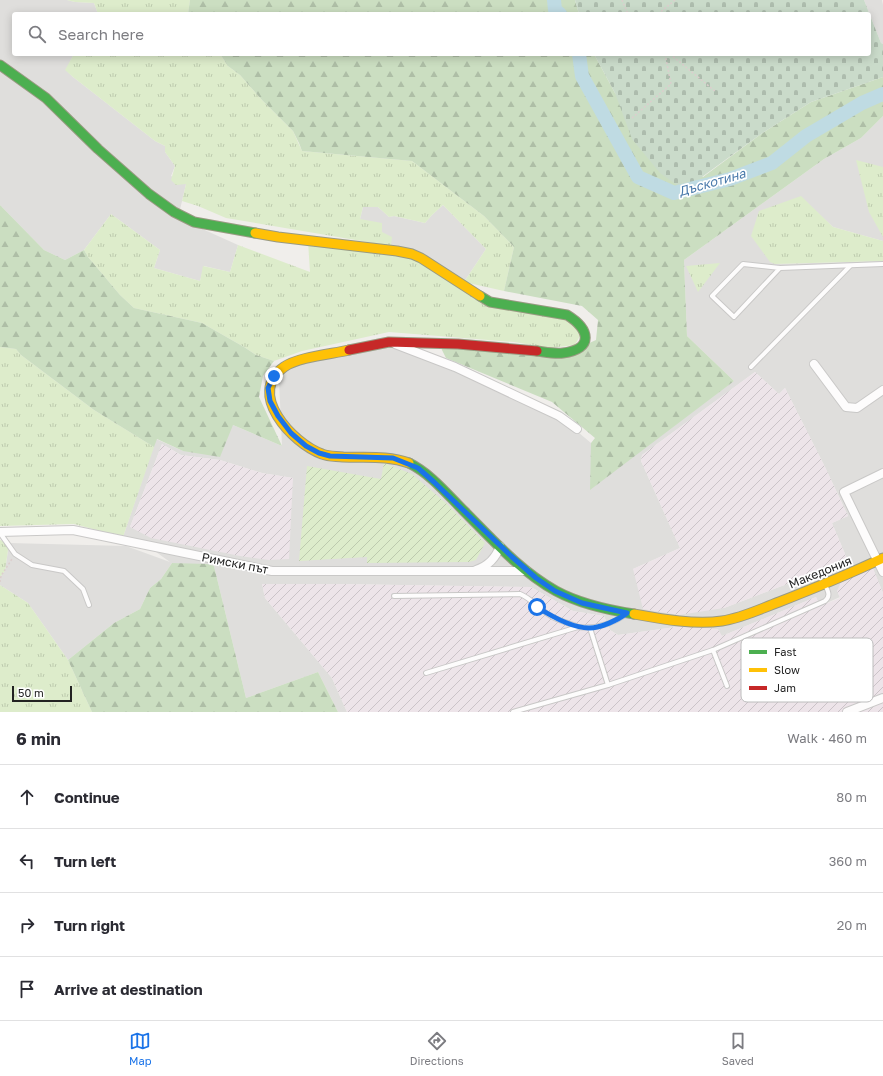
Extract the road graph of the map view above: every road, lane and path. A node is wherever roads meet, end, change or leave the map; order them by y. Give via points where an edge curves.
1 (622, 0) edge
2 (675, 0) edge
3 (627, 12) edge
4 (660, 12) edge
5 (665, 56) edge
6 (672, 56) edge
7 (0, 65) edge
8 (716, 92) dead end
9 (632, 118) dead end
10 (883, 264) edge
11 (851, 265) junction
12 (780, 268) junction
13 (389, 342) junction
14 (814, 364) dead end
15 (751, 367) dead end
16 (883, 390) edge
17 (577, 429) dead end
18 (883, 473) edge
19 (0, 533) edge
20 (500, 546) junction
21 (15, 554) junction
22 (881, 560) edge
23 (472, 571) junction
24 (527, 571) junction
25 (883, 572) edge
26 (0, 582) edge
27 (825, 584) junction
28 (394, 596) dead end
29 (89, 605) dead end
30 (627, 613) junction
31 (578, 627) junction
32 (590, 628) junction
33 (713, 650) junction
34 (426, 673) dead end
35 (608, 685) junction
36 (727, 686) dead end
37 (883, 698) edge
38 (873, 702) edge
39 (873, 702) edge
40 (513, 712) edge
41 (847, 712) edge

1 - 3 path
2 - 4 path
5 - 9 path via 671,84
6 - 8 path
7 - 13 street via 46,98 149,194 174,212 194,222 278,237 412,254 490,302 567,314 584,326 586,334 579,348 561,354 458,344
10 - 11 lane
11 - 12 lane
11 - 15 lane
12 - 12 lane via 743,264 712,296 734,317
13 - 17 street via 455,367 559,416
13 - 20 street, Македония via 292,362 282,367 268,388 270,401 278,416 291,433 319,453 330,456 393,458 418,468
14 - 16 street via 846,407 857,408
18 - 22 street via 844,492
19 - 21 lane
19 - 23 street, Римски път via 73,530 272,571
20 - 23 street, Римски път via 489,563
20 - 24 street, Македония
21 - 26 path
21 - 29 lane via 32,565 64,571 83,589
22 - 25 street
22 - 27 street, Македония
23 - 24 street, Римски път
24 - 30 street, Македония via 545,585 582,603
27 - 30 street, Македония via 744,615 713,622 674,620
27 - 33 lane via 829,595 825,601
28 - 31 lane via 520,594 551,616
30 - 32 lane via 617,620
31 - 32 lane
31 - 34 lane
32 - 35 lane
33 - 35 lane
33 - 36 lane
35 - 40 lane
37 - 38 street
39 - 41 street

